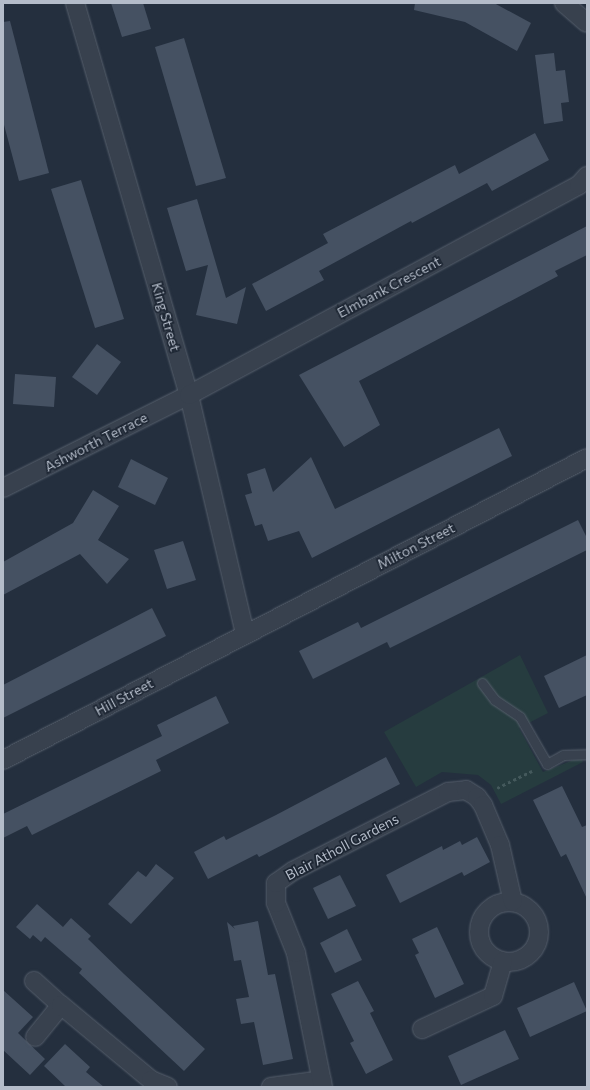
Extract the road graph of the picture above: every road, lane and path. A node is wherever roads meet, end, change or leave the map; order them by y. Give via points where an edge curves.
1 (75, 3) edge
2 (564, 3) edge
3 (587, 23) edge
4 (587, 176) edge
5 (189, 395) junction
6 (587, 458) edge
7 (3, 488) edge
8 (245, 633) junction
9 (482, 683) dead end
10 (587, 754) edge
11 (3, 760) edge
12 (547, 764) junction
13 (477, 797) junction
14 (513, 902) junction
15 (503, 961) junction
16 (34, 982) dead end
17 (61, 1005) junction
18 (422, 1029) dead end
19 (35, 1037) dead end
20 (322, 1084) edge
21 (168, 1087) edge
22 (271, 1087) edge

1 - 5 street, King Street
2 - 3 street
4 - 5 street, Elmbank Crescent via 579,185
5 - 7 street, Ashworth Terrace
5 - 8 street, King Street
6 - 8 street, Milton Street
8 - 11 street, Hill Street
9 - 12 lane via 495,700 520,717
10 - 12 lane via 563,755
12 - 13 path
13 - 14 street via 500,845
13 - 20 street, Blair Atholl Gardens via 466,790 448,792 293,871 276,883 276,903 296,953
14 - 15 street via 495,906 484,916 479,929 483,947 489,955
14 - 15 street via 532,912 538,926 538,941 526,958 516,962
15 - 18 street via 493,996
16 - 17 street
17 - 19 street
17 - 21 street via 151,1080
20 - 22 street

